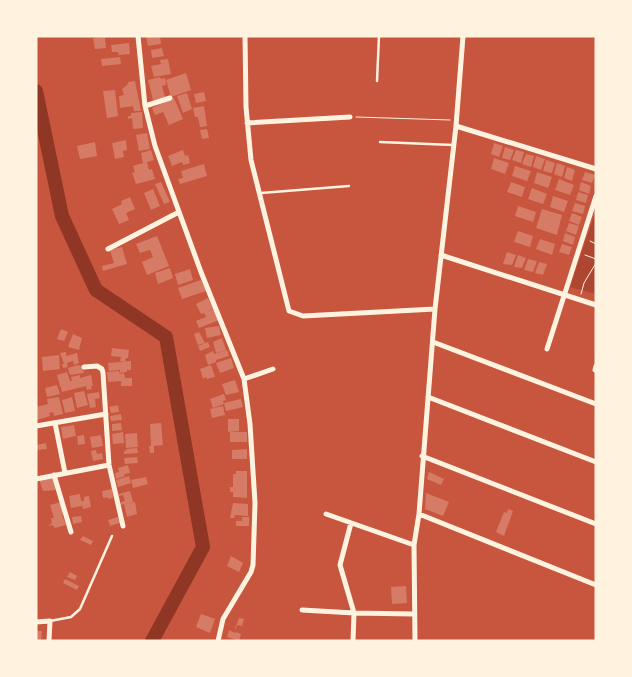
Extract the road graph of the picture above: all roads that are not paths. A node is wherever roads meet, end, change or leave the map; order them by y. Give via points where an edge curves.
1 (138, 36) edge
2 (245, 36) edge
3 (379, 36) edge
4 (463, 36) edge
5 (377, 81) dead end
6 (170, 98) dead end
7 (145, 106) junction
8 (350, 117) road end
9 (247, 123) junction
10 (456, 123) junction
11 (380, 142) dead end
12 (454, 145) junction
13 (596, 169) edge
14 (350, 186) dead end
15 (259, 193) junction
16 (596, 196) edge
17 (179, 212) junction
18 (108, 249) dead end
19 (441, 256) junction
20 (564, 294) junction
21 (596, 305) edge
22 (435, 309) junction
23 (433, 342) junction
24 (547, 350) dead end
25 (84, 367) dead end
26 (273, 369) dead end
27 (244, 379) junction
28 (428, 397) junction
29 (596, 404) edge
30 (106, 414) junction
31 (55, 423) junction
32 (36, 426) edge
33 (422, 456) junction
34 (596, 462) edge
35 (109, 465) junction
36 (65, 473) junction
37 (54, 475) junction
38 (36, 479) edge
39 (326, 514) dead end
40 (419, 514) junction
41 (352, 523) junction
42 (596, 524) edge
43 (123, 526) dead end
44 (71, 532) dead end
45 (112, 536) dead end
46 (414, 545) junction
47 (596, 585) edge
48 (302, 610) dead end
49 (354, 613) junction
50 (414, 614) junction
51 (50, 621) junction
52 (36, 622) edge
53 (49, 641) edge
54 (218, 641) edge
55 (354, 641) edge
56 (415, 641) edge

1 - 7 street
2 - 9 street
3 - 5 lane
4 - 10 street
6 - 7 street
7 - 17 street via 154,146
8 - 9 street
9 - 15 street
10 - 12 street
10 - 13 street
11 - 12 lane
12 - 19 street
14 - 15 lane
15 - 22 street via 289,311 303,316
16 - 20 street
17 - 18 street
17 - 27 street
19 - 20 street
19 - 22 street
20 - 21 street
20 - 24 street
22 - 23 street
23 - 28 street
23 - 29 street
25 - 30 street via 93,365 102,369
26 - 27 street
27 - 54 street via 254,503 253,565 223,619
28 - 33 street
28 - 34 street
30 - 31 street
30 - 35 street
31 - 32 street
31 - 36 street
33 - 40 street
33 - 42 street
35 - 36 street
35 - 43 street
36 - 37 street
37 - 38 street
37 - 44 street
39 - 41 street
40 - 46 street
40 - 47 street
41 - 46 street
41 - 49 street via 340,565
45 - 51 lane via 80,609 71,616
46 - 50 street
48 - 49 street
49 - 50 street
49 - 55 street
50 - 56 street
51 - 52 street
51 - 53 street

